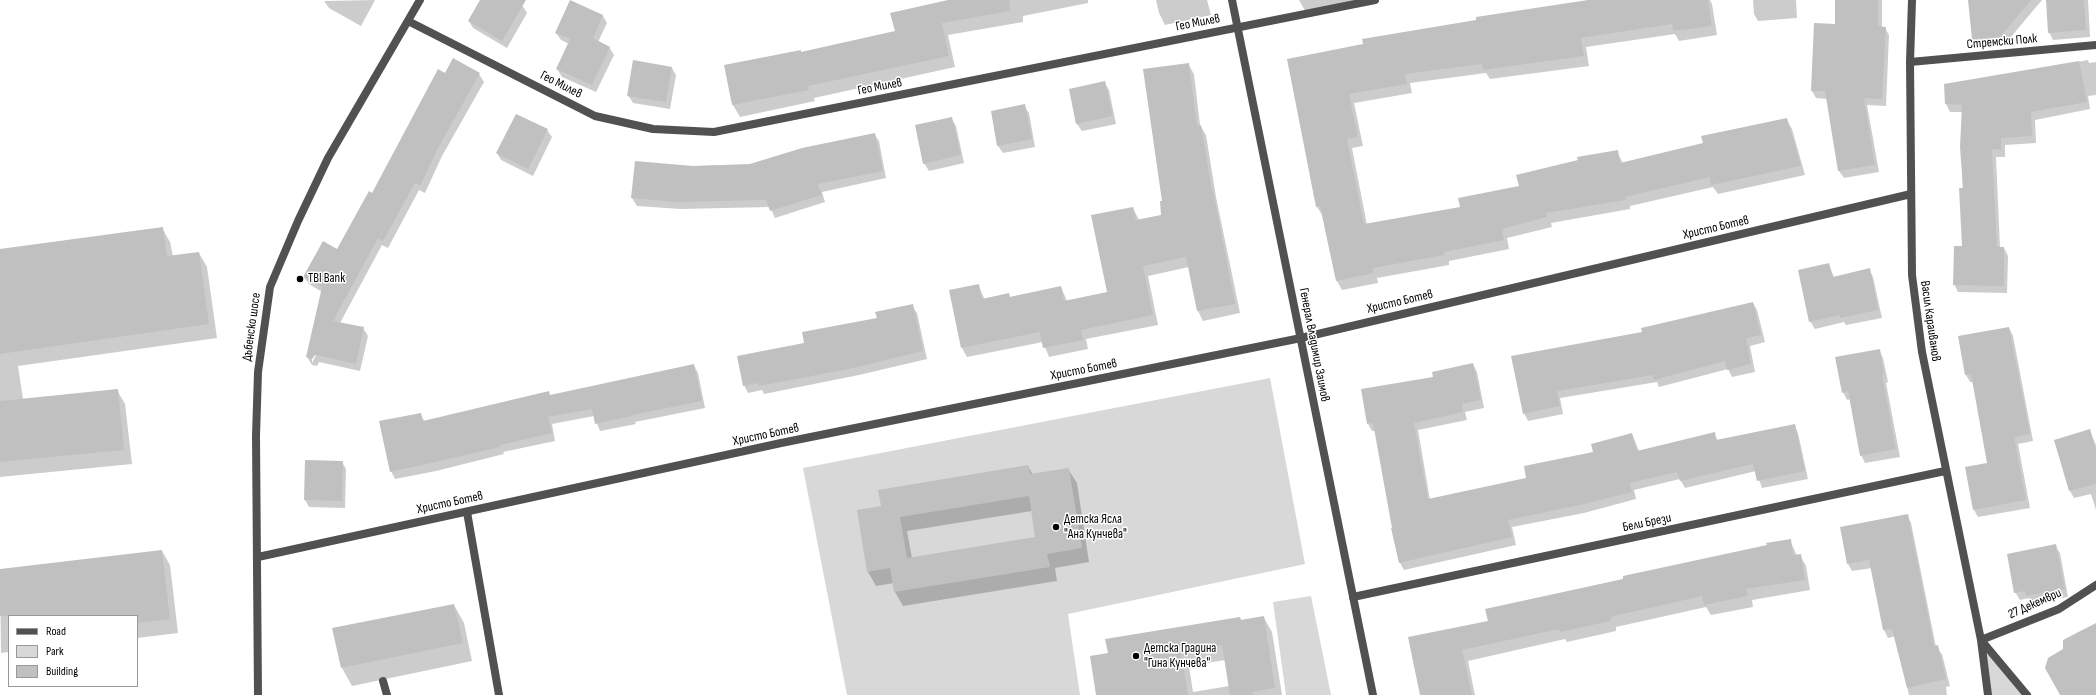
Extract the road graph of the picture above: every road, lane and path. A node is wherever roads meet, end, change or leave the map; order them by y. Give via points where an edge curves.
1 (420, 0) edge
2 (1232, 0) edge
3 (1375, 0) edge
4 (1912, 0) edge
5 (408, 21) junction
6 (1238, 27) junction
7 (2096, 45) edge
8 (1910, 62) junction
9 (1911, 194) junction
10 (1301, 338) junction
11 (1945, 472) junction
12 (467, 512) junction
13 (258, 557) junction
14 (2096, 585) edge
15 (1353, 597) junction
16 (1980, 640) junction
17 (384, 681) dead end
18 (258, 695) edge
19 (387, 695) edge
20 (499, 695) edge
21 (1373, 695) edge
22 (1988, 695) edge
23 (2027, 695) edge

1 - 5 street, Дъбенско шосе
2 - 6 street, Генерал Владимир Заимов
3 - 6 street, Гео Милев
4 - 8 street, Васил Караиванов
5 - 6 street, Гео Милев via 595,116 653,129 714,132
5 - 13 street, Дъбенско шосе via 328,158 270,287 258,372
6 - 10 street, Генерал Владимир Заимов
7 - 8 street, Стремски Полк
8 - 9 street, Васил Караиванов
9 - 10 street, Христо Ботев
9 - 11 street, Васил Караиванов via 1912,275 1922,352
10 - 12 street, Христо Ботев via 782,443
10 - 15 street, Генерал Владимир Заимов
11 - 15 street, Бели Брези
11 - 16 street, Васил Караиванов
12 - 13 street, Христо Ботев
12 - 20 street
13 - 18 street, Дъбенско шосе
14 - 16 street, 27 Декември via 2059,609
15 - 21 street, Генерал Владимир Заимов
16 - 22 street, Васил Караиванов
16 - 23 street, Васил Караиванов
17 - 19 street

